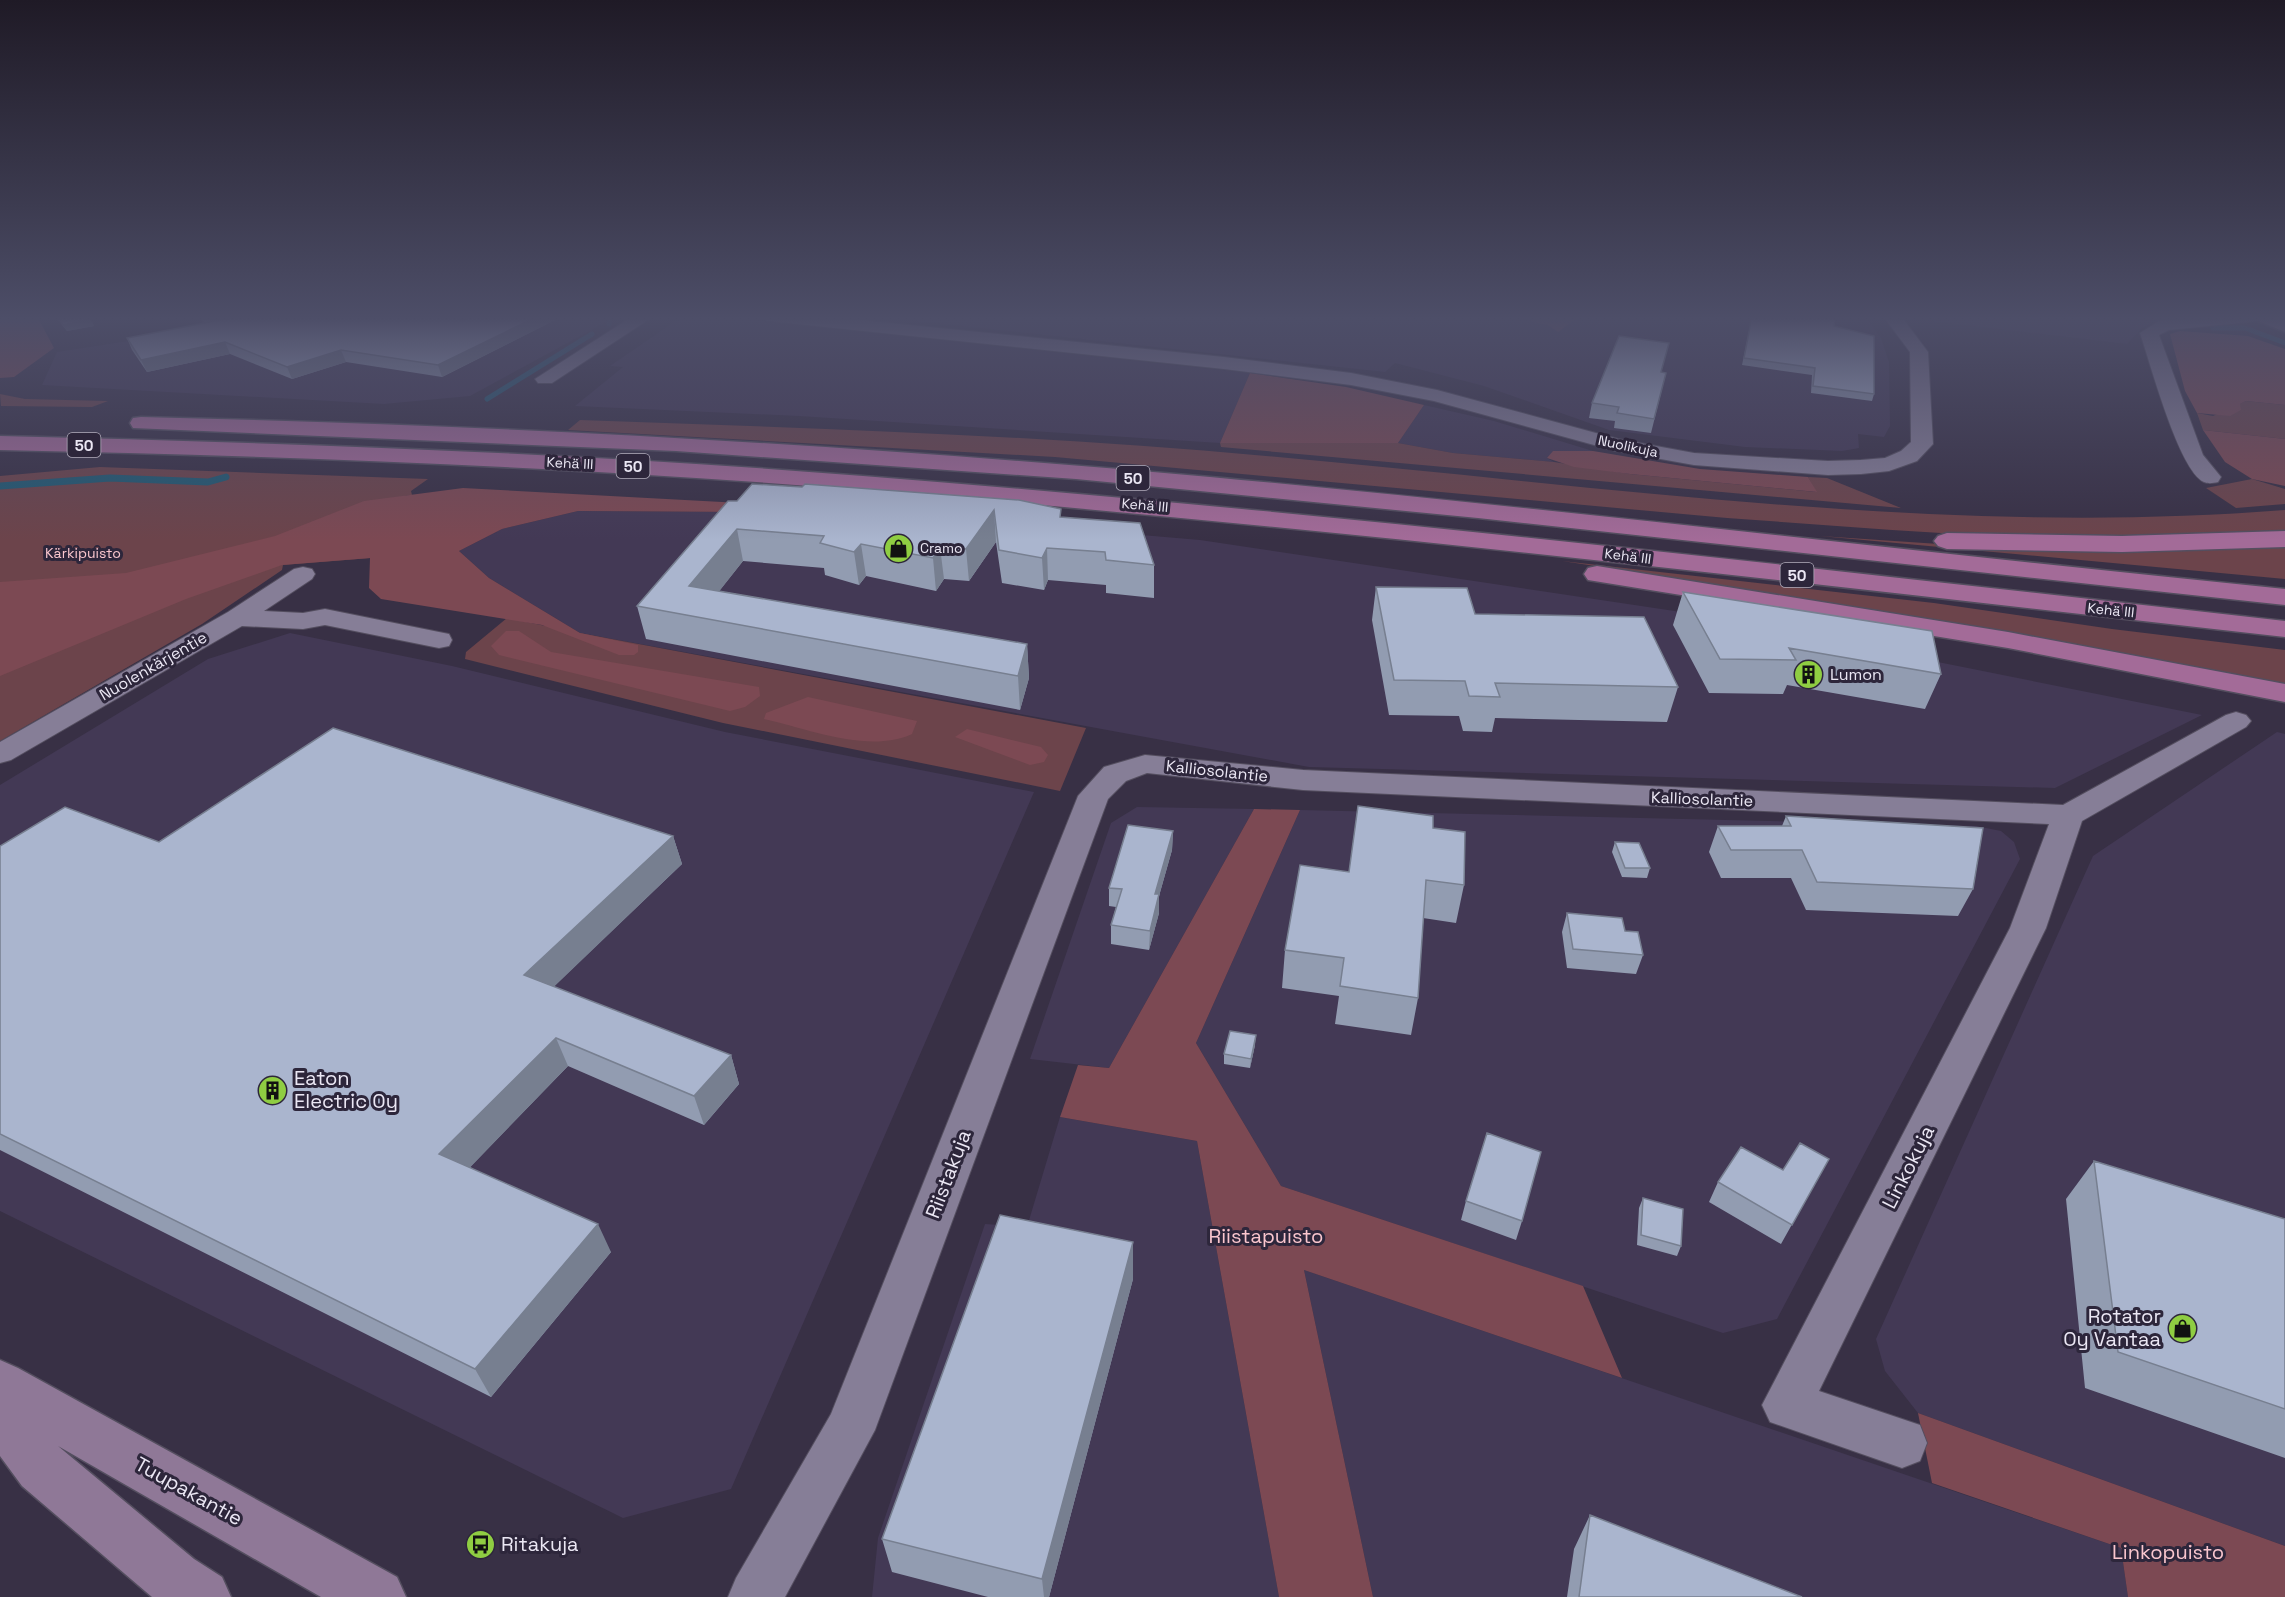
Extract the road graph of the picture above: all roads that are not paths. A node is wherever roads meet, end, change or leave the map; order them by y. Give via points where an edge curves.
1 (1407, 391) edge
2 (1920, 391) edge
3 (2169, 391) edge
4 (116, 423) dead end
5 (0, 443) edge
6 (2210, 477) dead end
7 (1427, 506) junction
8 (1309, 521) junction
9 (2285, 539) edge
10 (303, 574) dead end
11 (2285, 597) edge
12 (264, 600) junction
13 (325, 617) junction
14 (237, 618) junction
15 (2285, 629) edge
16 (439, 640) dead end
17 (2285, 693) edge
18 (2236, 721) dead end
19 (0, 754) edge
20 (1145, 764) joint
21 (2068, 815) junction
22 (0, 1385) edge
23 (0, 1414) edge
24 (1902, 1443) dead end
25 (202, 1597) edge
26 (377, 1597) edge
27 (755, 1597) edge

1 - 2 street, Nuolikuja via 1643,451 1694,459 1828,468 1889,464 1910,456 1922,444
3 - 6 street via 2193,457
4 - 7 highway, Kehä III / 50 via 462,433 803,452 1208,484
5 - 8 highway, Kehä III / 50 via 637,466
7 - 9 highway via 1586,512 1995,543 2214,543
7 - 11 highway, Kehä III / 50
8 - 15 highway, Kehä III / 50
8 - 17 highway via 1410,546 1842,611
10 - 12 street, Nuolenkärjentie
12 - 13 street via 312,607
12 - 14 street, Nuolenkärjentie
13 - 14 street via 303,621
13 - 16 street
14 - 19 street, Nuolenkärjentie
18 - 21 street
20 - 21 street, Kalliosolantie via 1303,780
20 - 27 street, Riistakuja via 1115,774 1094,796 850,1430
21 - 24 street, Linkokuja via 2028,928 1787,1405
22 - 26 main road, Tuupakantie
23 - 25 main road via 42,1467 174,1579

